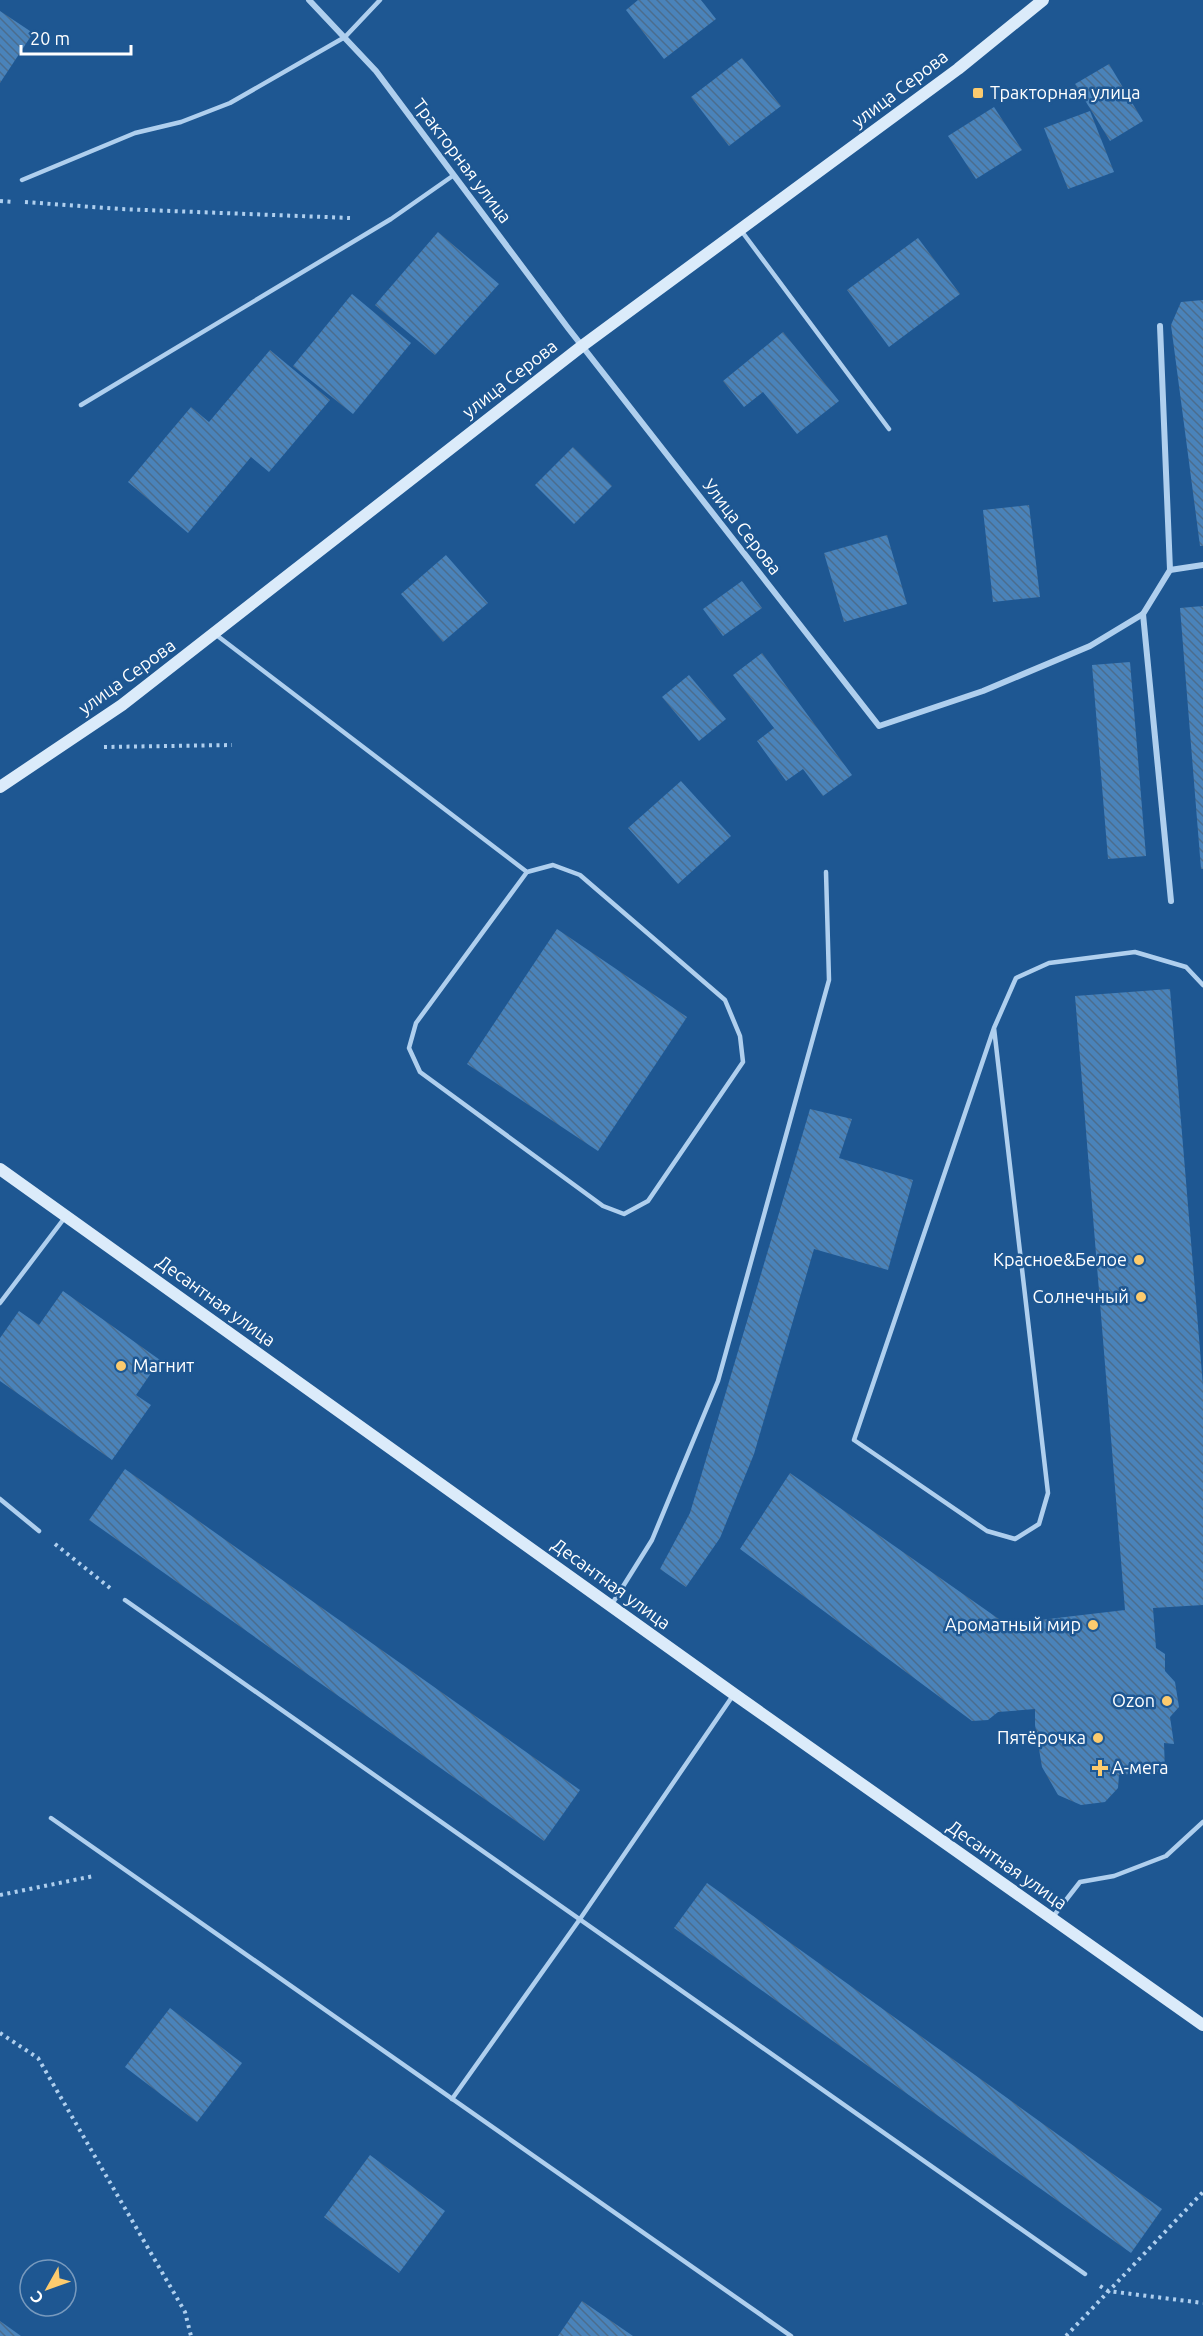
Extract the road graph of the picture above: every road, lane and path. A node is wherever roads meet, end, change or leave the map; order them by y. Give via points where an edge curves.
1 (309, 0) edge
2 (380, 0) edge
3 (1043, 0) edge
4 (345, 37) junction
5 (454, 175) junction
6 (22, 180) dead end
7 (0, 201) edge
8 (391, 219) junction
9 (740, 229) junction
10 (1160, 326) dead end
11 (582, 346) junction
12 (81, 405) dead end
13 (889, 429) dead end
14 (1203, 565) edge
15 (1170, 570) junction
16 (1143, 614) junction
17 (215, 634) junction
18 (232, 745) dead end
19 (58, 748) junction
20 (0, 787) edge
21 (527, 872) junction
22 (826, 872) dead end
23 (1171, 901) dead end
24 (1203, 985) edge
25 (994, 1028) junction
26 (0, 1169) edge
27 (66, 1216) junction
28 (0, 1303) edge
29 (0, 1499) edge
30 (39, 1531) joint
31 (125, 1600) joint
32 (610, 1606) junction
33 (734, 1694) junction
34 (51, 1818) dead end
35 (1203, 1822) edge
36 (124, 1869) junction
37 (0, 1895) edge
38 (580, 1919) junction
39 (1052, 1919) junction
40 (1203, 2025) edge
41 (0, 2033) edge
42 (452, 2099) junction
43 (1203, 2192) edge
44 (1085, 2274) joint
45 (1108, 2292) junction
46 (1203, 2303) edge
47 (191, 2336) edge
48 (791, 2336) edge
49 (1066, 2336) edge

1 - 4 street, Тракторная улица
2 - 4 lane
3 - 9 street, улица Серова via 958,69
4 - 5 street, Тракторная улица via 376,71
4 - 6 lane via 230,103 181,122 135,133
5 - 8 lane
5 - 11 street, Тракторная улица
7 - 8 path
8 - 12 lane
9 - 11 street, улица Серова
9 - 13 lane
10 - 15 street
11 - 16 street, Улица Серова via 879,726 983,691 1090,646
11 - 17 street, улица Серова
14 - 15 street
15 - 16 street
16 - 23 street
17 - 19 street, улица Серова
17 - 21 lane
18 - 19 path
19 - 20 street, улица Серова
21 - 21 lane via 416,1023 410,1048 420,1072 603,1206 624,1214 648,1201 743,1062 740,1036 725,1000 580,875 554,865
22 - 32 lane via 830,980 718,1381 652,1540
24 - 25 lane via 1186,967 1134,952 1049,963 1016,978
25 - 25 lane via 854,1440 987,1531 1015,1539 1039,1524 1048,1493
26 - 27 street, Десантная улица
27 - 28 lane
27 - 32 street, Десантная улица
29 - 30 lane
30 - 31 path
31 - 38 lane
32 - 33 street, Десантная улица
33 - 38 lane
33 - 39 street, Десантная улица
34 - 36 lane
35 - 39 lane via 1166,1856 1114,1876 1080,1882
36 - 37 path
36 - 42 lane
38 - 42 lane
38 - 44 lane
39 - 40 street, Десантная улица
41 - 47 path via 38,2058 185,2312
42 - 48 lane
43 - 45 path
44 - 45 path
45 - 46 path
45 - 49 path

